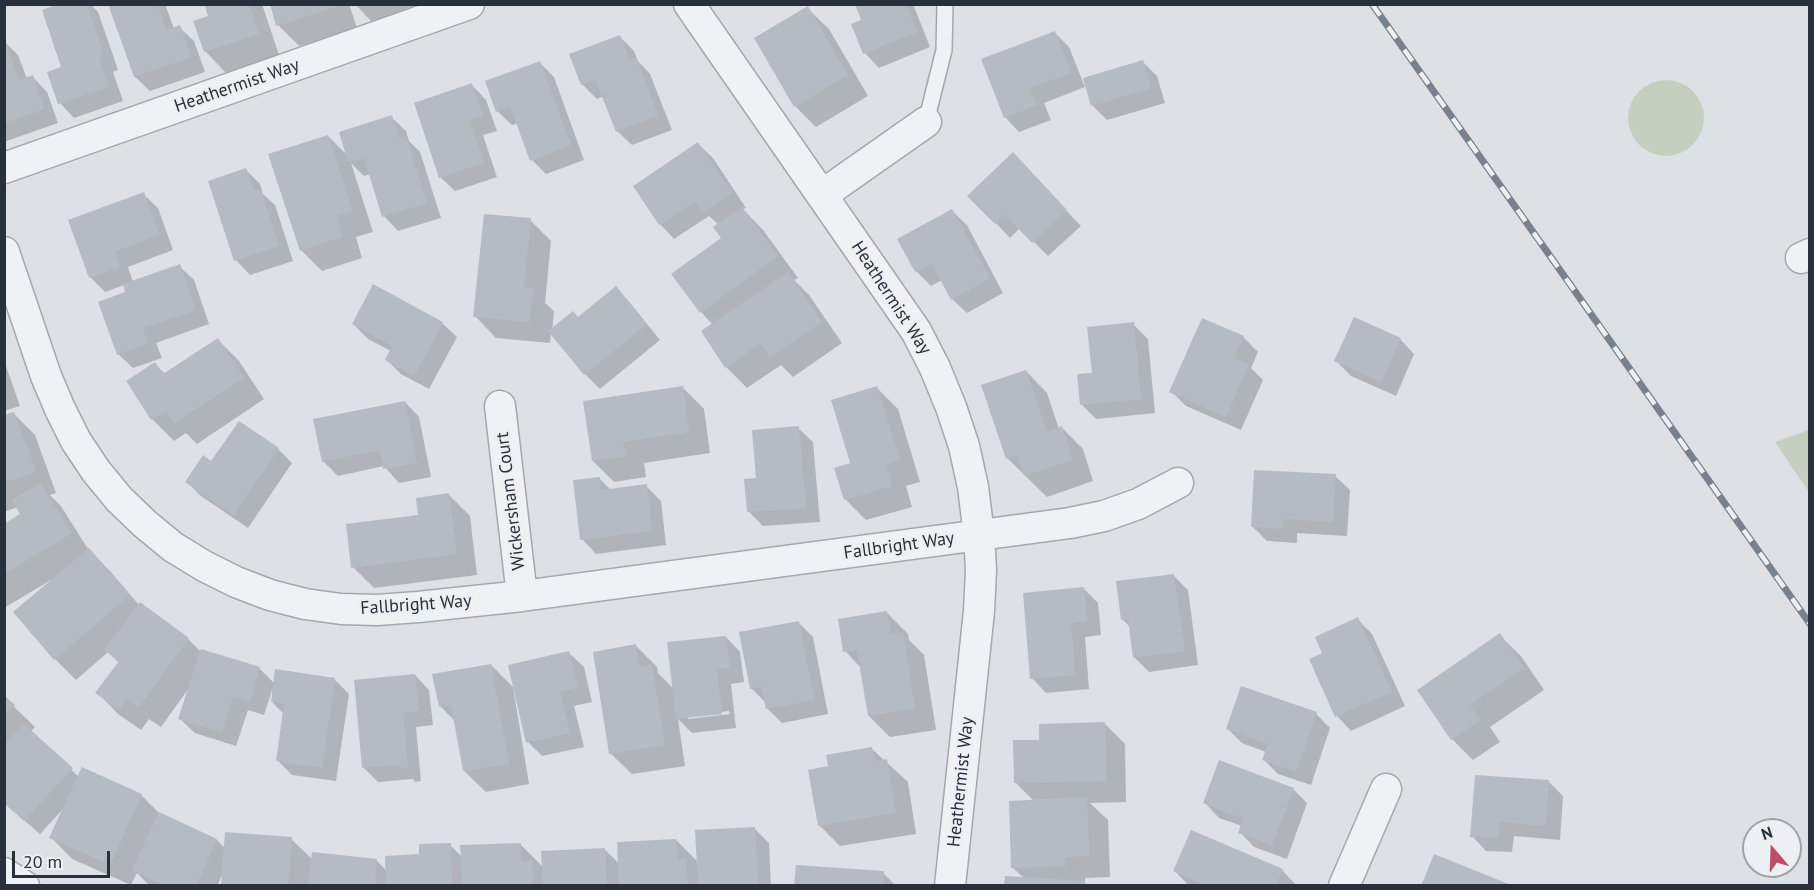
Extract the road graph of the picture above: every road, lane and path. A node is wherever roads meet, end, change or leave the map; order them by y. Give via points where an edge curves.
1 (470, 4) edge
2 (689, 4) edge
3 (945, 4) edge
4 (926, 122) joint
5 (4, 168) edge
6 (822, 195) junction
7 (4, 252) edge
8 (500, 406) dead end
9 (1178, 483) dead end
10 (980, 535) junction
11 (522, 596) junction
12 (1386, 789) dead end
13 (4, 873) edge
14 (24, 885) edge
15 (950, 885) edge
16 (1344, 885) edge

1 - 5 street, Heathermist Way
2 - 6 street, Heathermist Way
3 - 4 lane via 944,50
4 - 6 street
6 - 10 street, Heathermist Way via 916,331 935,368 964,446
7 - 11 street, Fallbright Way via 46,376 76,441 119,499 173,547 236,582 305,604 377,610
8 - 11 street, Wickersham Court
9 - 10 street, Fallbright Way via 1104,516
10 - 11 street, Fallbright Way
10 - 15 street, Heathermist Way via 979,611
12 - 16 street
13 - 14 street

